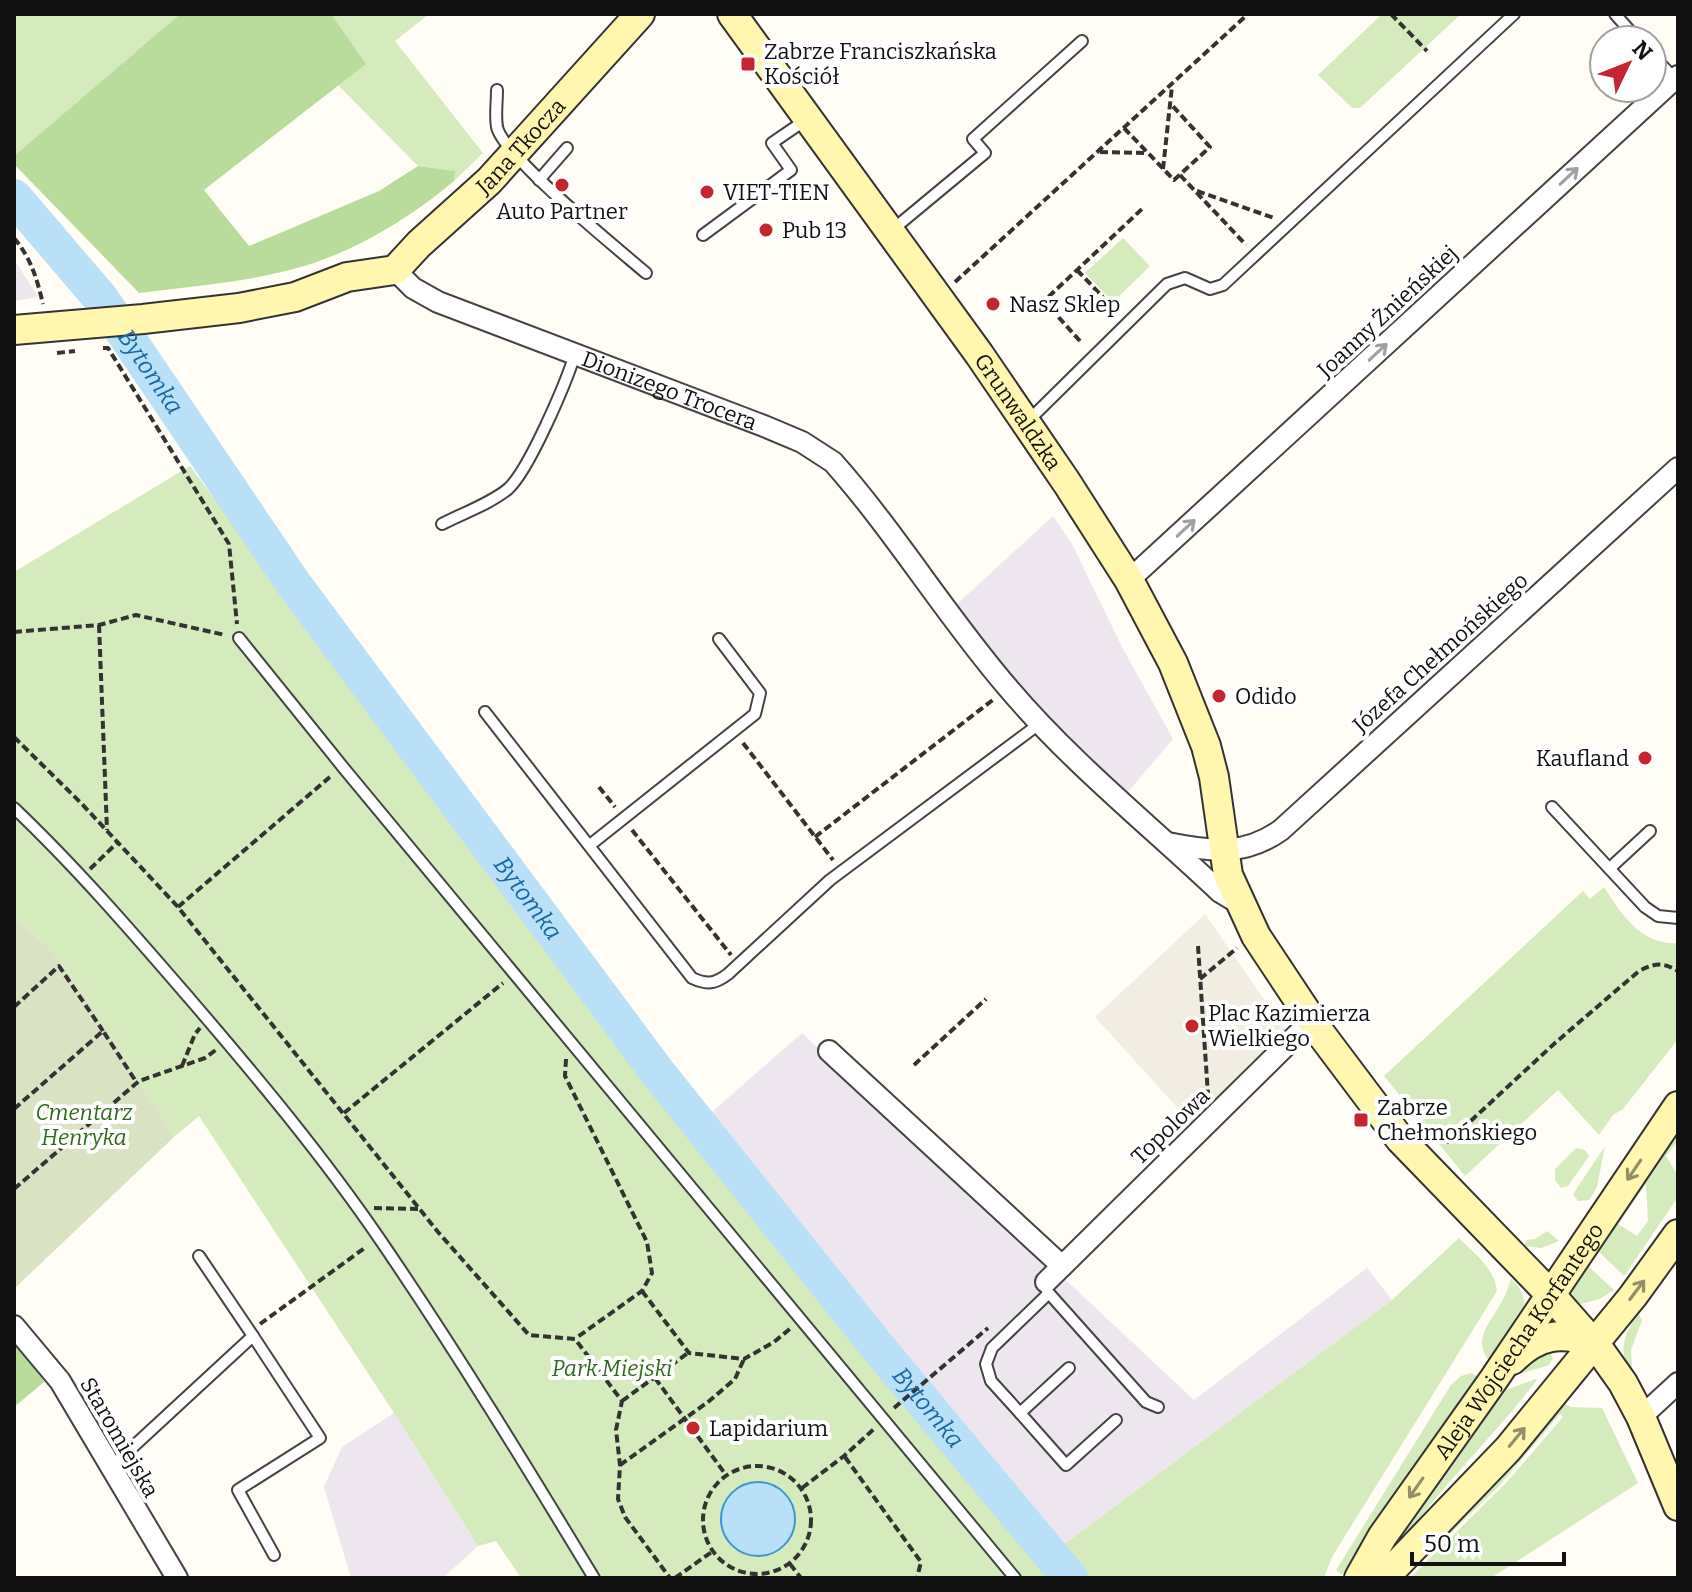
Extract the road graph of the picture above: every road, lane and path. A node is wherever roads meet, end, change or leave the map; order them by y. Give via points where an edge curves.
1 (640, 14) edge
2 (732, 14) edge
3 (1248, 14) edge
4 (1391, 14) edge
5 (1514, 14) edge
6 (1082, 41) dead end
7 (1427, 51) dead end
8 (1676, 78) edge
9 (1172, 84) junction
10 (497, 90) dead end
11 (1170, 103) junction
12 (808, 118) junction
13 (1124, 128) junction
14 (567, 148) dead end
15 (1098, 152) junction
16 (514, 153) junction
17 (1149, 153) junction
18 (1163, 169) junction
19 (1180, 175) junction
20 (539, 180) junction
21 (1194, 190) junction
22 (1142, 209) dead end
23 (1274, 218) dead end
24 (890, 232) junction
25 (703, 235) dead end
26 (14, 238) edge
27 (1246, 245) dead end
28 (395, 270) junction
29 (1077, 270) junction
30 (646, 273) dead end
31 (948, 289) dead end
32 (1127, 323) junction
33 (14, 330) edge
34 (53, 340) junction
35 (86, 341) junction
36 (1080, 341) dead end
37 (575, 354) junction
38 (1026, 423) junction
39 (1678, 468) edge
40 (442, 524) dead end
41 (1129, 580) junction
42 (99, 625) junction
43 (14, 632) edge
44 (239, 638) junction
45 (719, 639) dead end
46 (999, 695) dead end
47 (485, 712) dead end
48 (1039, 724) junction
49 (734, 731) junction
50 (14, 737) edge
51 (342, 766) junction
52 (599, 787) dead end
53 (1552, 807) dead end
54 (14, 808) edge
55 (623, 818) junction
56 (107, 831) junction
57 (1650, 831) dead end
58 (815, 837) junction
59 (118, 842) junction
60 (1167, 843) junction
61 (590, 845) junction
62 (1224, 850) junction
63 (1610, 868) junction
64 (87, 871) dead end
65 (841, 871) junction
66 (1240, 904) junction
67 (178, 907) junction
68 (1678, 918) edge
69 (1198, 946) dead end
70 (1237, 948) dead end
71 (738, 964) junction
72 (1678, 971) edge
73 (514, 973) junction
74 (1200, 979) junction
75 (986, 999) dead end
76 (14, 1007) edge
77 (207, 1019) junction
78 (1312, 1020) junction
79 (103, 1031) junction
80 (567, 1036) junction
81 (227, 1042) junction
82 (829, 1051) dead end
83 (914, 1065) dead end
84 (182, 1066) junction
85 (137, 1083) junction
86 (1678, 1106) edge
87 (14, 1109) edge
88 (344, 1113) junction
89 (1209, 1121) junction
90 (1423, 1138) dead end
91 (14, 1189) edge
92 (392, 1209) dead end
93 (420, 1209) junction
94 (1678, 1234) edge
95 (379, 1238) junction
96 (199, 1256) dead end
97 (1062, 1266) junction
98 (1047, 1288) junction
99 (642, 1291) junction
100 (1550, 1294) junction
101 (801, 1319) junction
102 (14, 1326) edge
103 (253, 1336) junction
104 (575, 1339) junction
105 (1594, 1343) junction
106 (689, 1353) junction
107 (744, 1359) junction
108 (950, 1359) dead end
109 (1069, 1368) dead end
110 (655, 1378) junction
111 (1494, 1379) junction
112 (1678, 1383) edge
113 (622, 1401) junction
114 (896, 1405) dead end
115 (1158, 1407) dead end
116 (1020, 1413) junction
117 (1641, 1417) junction
118 (685, 1419) junction
119 (885, 1419) junction
120 (1116, 1420) dead end
121 (844, 1456) junction
122 (620, 1465) junction
123 (110, 1468) junction
124 (726, 1475) junction
125 (802, 1488) junction
126 (1678, 1506) edge
127 (713, 1551) junction
128 (274, 1555) dead end
129 (790, 1564) junction
130 (177, 1578) edge
131 (594, 1578) edge
132 (673, 1578) edge
133 (801, 1578) edge
134 (917, 1578) edge
135 (1015, 1578) edge
136 (1359, 1578) edge
137 (1384, 1578) edge

1 - 16 street, Jana Tkocza
2 - 12 street, Grunwaldzka
3 - 9 path
4 - 7 path
5 - 32 lane via 1223,285 1210,289 1178,279
6 - 24 lane via 973,139 985,153
41 -> 8 street, Joanny Żnieńskiej
9 - 11 path
9 - 13 path
10 - 16 lane via 497,129
11 - 18 path
11 - 19 path via 1210,147
12 - 24 street, Grunwaldzka
12 - 25 lane via 772,143 791,170
13 - 15 path
13 - 17 path
14 - 20 lane
15 - 17 path
15 - 31 path
16 - 20 lane
16 - 28 street, Jana Tkocza
17 - 18 path
18 - 19 path via 1174,180
19 - 21 path
20 - 30 lane
21 - 23 path
21 - 27 path
22 - 29 path
24 - 38 street, Grunwaldzka
26 - 34 path via 36,276
28 - 35 street via 347,277 295,297 239,308 143,319
28 - 37 street, Dionizego Trocera via 438,302
29 - 32 path
29 - 36 path via 1044,301
32 - 38 lane
33 - 34 street
34 - 35 street
34 - 35 path
35 - 44 path via 108,348 229,544
37 - 40 lane via 515,482
37 - 48 street, Dionizego Trocera via 802,442 833,462
38 - 41 street, Grunwaldzka
39 - 62 street, Józefa Chełmońskiego via 1281,830 1248,848
41 - 62 street, Grunwaldzka via 1202,732
42 - 43 path
42 - 44 path via 136,615
42 - 56 path
44 - 51 lane
45 - 49 lane via 760,693 755,714
46 - 58 path
47 - 61 lane
48 - 60 street, Dionizego Trocera
48 - 65 lane
49 - 55 lane
49 - 58 path
50 - 56 path
51 - 67 path
51 - 73 lane
52 - 55 path
53 - 63 lane
54 - 77 lane via 82,876
55 - 61 lane
55 - 71 path
56 - 59 path
57 - 63 lane
58 - 65 path
59 - 64 path
59 - 67 path
60 - 62 street
60 - 66 street, Dionizego Trocera
61 - 71 lane via 692,978 704,984 717,982
62 - 66 street, Grunwaldzka
63 - 68 lane via 1645,907 1658,916
65 - 71 lane
66 - 78 street, Grunwaldzka
67 - 88 path
69 - 74 path
70 - 74 path
72 - 90 path via 1666,963 1639,971 1448,1142 1435,1127
73 - 80 lane
73 - 88 path
74 - 89 path
75 - 83 path
76 - 79 path via 59,966
77 - 81 lane
77 - 84 path
78 - 89 street, Topolowa
78 - 100 street, Grunwaldzka via 1400,1139
79 - 85 path
79 - 87 path
80 - 99 path via 565,1076 647,1242 652,1273
80 - 101 lane
81 - 84 path
81 - 95 lane
82 - 97 street
84 - 85 path
85 - 91 path
86 -> 100 street, Aleja Wojciecha Korfantego
88 - 93 path
89 - 97 street, Topolowa
92 - 93 path
93 - 104 path via 529,1335
105 -> 94 street, Aleja Wojciecha Korfantego
95 - 103 path via 257,1326
95 - 131 lane
96 - 103 lane
97 - 98 street, Topolowa
98 - 115 lane via 1146,1402
98 - 116 lane via 992,1348 986,1364 991,1381
99 - 104 path
99 - 106 path
100 - 105 street, Grunwaldzka
100 - 111 street, Aleja Wojciecha Korfantego
101 - 107 path
101 - 119 lane
102 - 123 street, Staromiejska via 60,1381
103 - 123 lane
103 - 128 lane via 320,1438 238,1490
104 - 113 path
105 - 111 street via 1558,1335 1532,1342
105 - 117 street, Grunwaldzka
137 -> 105 street, Aleja Wojciecha Korfantego via 1508,1449
106 - 107 path
106 - 110 path
107 - 118 path via 735,1379
108 - 114 path
109 - 116 lane
110 - 113 path
110 - 118 path
111 -> 136 street, Aleja Wojciecha Korfantego
112 - 117 street
113 - 122 path via 616,1430
116 - 120 lane via 1066,1465
117 - 126 street, Grunwaldzka
118 - 122 path
118 - 124 path
119 - 121 path
119 - 135 lane
121 - 125 path
121 - 134 path via 921,1562
122 - 132 path via 618,1499 625,1517
123 - 130 street, Staromiejska
124 - 125 path via 758,1465 775,1468
124 - 127 path via 705,1502 705,1536
125 - 129 path via 812,1519 810,1536
127 - 129 path via 725,1564 758,1575
127 - 132 path
129 - 133 path

